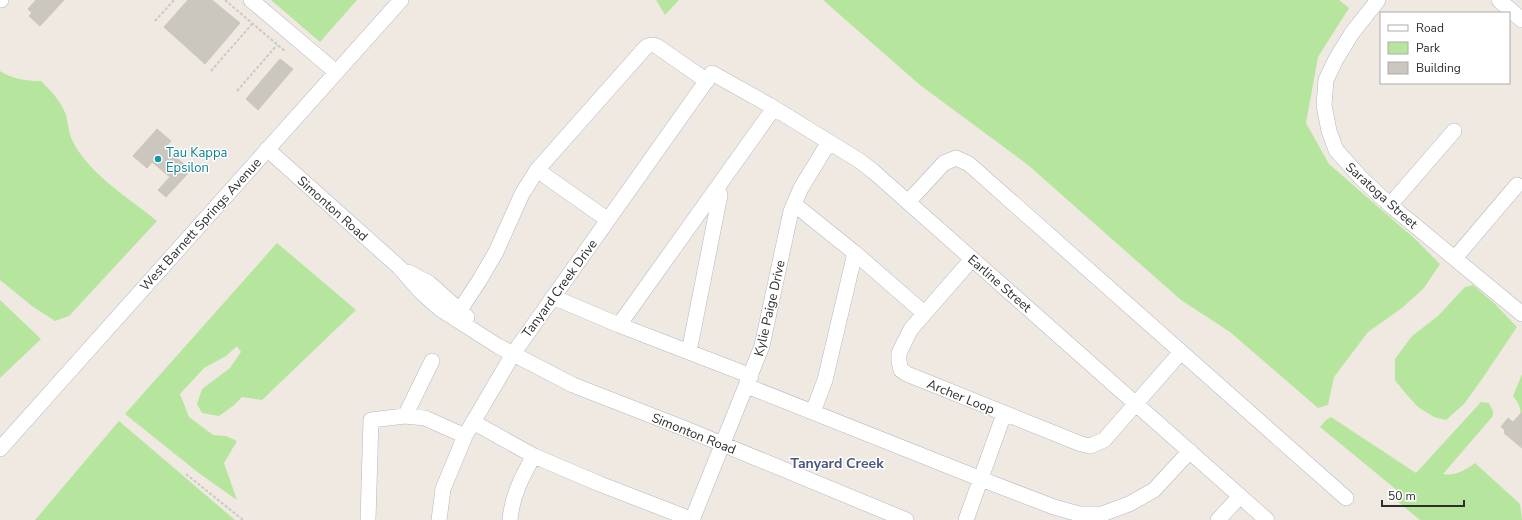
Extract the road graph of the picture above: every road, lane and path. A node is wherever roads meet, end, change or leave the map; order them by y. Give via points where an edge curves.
1 (174, 0) edge
2 (225, 0) edge
3 (251, 0) edge
4 (401, 0) edge
5 (1378, 0) edge
6 (1499, 0) edge
7 (1522, 20) edge
8 (155, 21) dead end
9 (252, 24) junction
10 (278, 45) junction
11 (286, 52) dead end
12 (211, 71) dead end
13 (336, 72) junction
14 (709, 77) junction
15 (237, 92) dead end
16 (774, 108) junction
17 (1454, 131) dead end
18 (829, 142) junction
19 (268, 149) junction
20 (538, 170) junction
21 (1517, 185) dead end
22 (717, 188) junction
23 (908, 202) junction
24 (794, 204) junction
25 (1390, 205) junction
26 (608, 220) junction
27 (855, 253) junction
28 (1455, 258) junction
29 (972, 259) junction
30 (399, 267) junction
31 (553, 297) junction
32 (460, 310) junction
33 (924, 313) junction
34 (1522, 314) edge
35 (618, 325) junction
36 (486, 338) junction
37 (689, 352) junction
38 (1181, 352) junction
39 (513, 354) junction
40 (432, 361) dead end
41 (749, 381) junction
42 (1136, 403) junction
43 (813, 412) junction
44 (1004, 414) junction
45 (405, 416) junction
46 (473, 422) junction
47 (464, 436) junction
48 (723, 444) junction
49 (0, 449) edge
50 (1190, 451) junction
51 (534, 456) junction
52 (186, 474) dead end
53 (980, 479) junction
54 (1240, 496) junction
55 (1346, 498) dead end
56 (243, 520) edge
57 (368, 520) edge
58 (439, 520) edge
59 (510, 520) edge
60 (692, 520) edge
61 (906, 520) edge
62 (966, 520) edge
63 (1218, 520) edge
64 (1267, 520) edge

1 - 8 path
2 - 9 path
3 - 13 street
4 - 13 street, West Barnett Springs Avenue
5 - 25 street, Saratoga Street via 1352,33 1336,59 1326,80 1324,105 1336,150
6 - 7 street
9 - 10 path
9 - 12 path
10 - 11 path
10 - 15 path
13 - 19 street, West Barnett Springs Avenue
14 - 16 street, Earline Street
14 - 20 street, Earline Street via 654,44 649,44
14 - 26 street, Tanyard Creek Drive
16 - 18 street, Earline Street
16 - 22 street
17 - 25 street
18 - 23 street, Earline Street via 860,161
18 - 24 street, Kylie Paige Drive
19 - 30 street, Simonton Road
19 - 49 street, West Barnett Springs Avenue
20 - 26 street
20 - 32 street via 522,194 496,252
21 - 28 street
22 - 35 street
22 - 37 street via 720,195
23 - 29 street, Earline Street
23 - 38 street via 944,163 956,158 969,164
24 - 27 street
24 - 41 street, Kylie Paige Drive via 762,346
25 - 28 street, Saratoga Street
26 - 31 street, Tanyard Creek Drive
27 - 33 street
27 - 43 street via 825,380
28 - 34 street, Saratoga Street
29 - 33 street, Archer Loop
29 - 42 street, Earline Street
30 - 32 street, Simonton Road via 429,283
30 - 36 street, Simonton Road via 440,309
31 - 35 street
31 - 39 street, Tanyard Creek Drive
32 - 36 street, Simonton Road
33 - 44 street, Archer Loop via 911,329 899,353 901,370
35 - 37 street
36 - 39 street, Simonton Road
37 - 41 street
38 - 42 street, Archer Loop
38 - 55 street
39 - 46 street, Tanyard Creek Drive
39 - 48 street, Simonton Road via 572,385
40 - 45 street
41 - 43 street
41 - 48 street, Kylie Paige Drive
42 - 44 street, Archer Loop via 1104,440 1090,446
42 - 50 street, Earline Street
43 - 53 street
44 - 53 street
45 - 47 street via 424,418
45 - 57 street via 371,420
46 - 47 street, Tanyard Creek Drive
46 - 51 street
47 - 58 street, Tanyard Creek Drive via 443,489
48 - 60 street, Kylie Paige Drive
48 - 61 street, Simonton Road
50 - 53 street via 1154,490 1129,504 1102,514 1080,514 1054,507
50 - 54 street, Earline Street
51 - 59 street via 513,499
51 - 60 street
52 - 56 path
53 - 62 street
54 - 63 street
54 - 64 street, Earline Street

